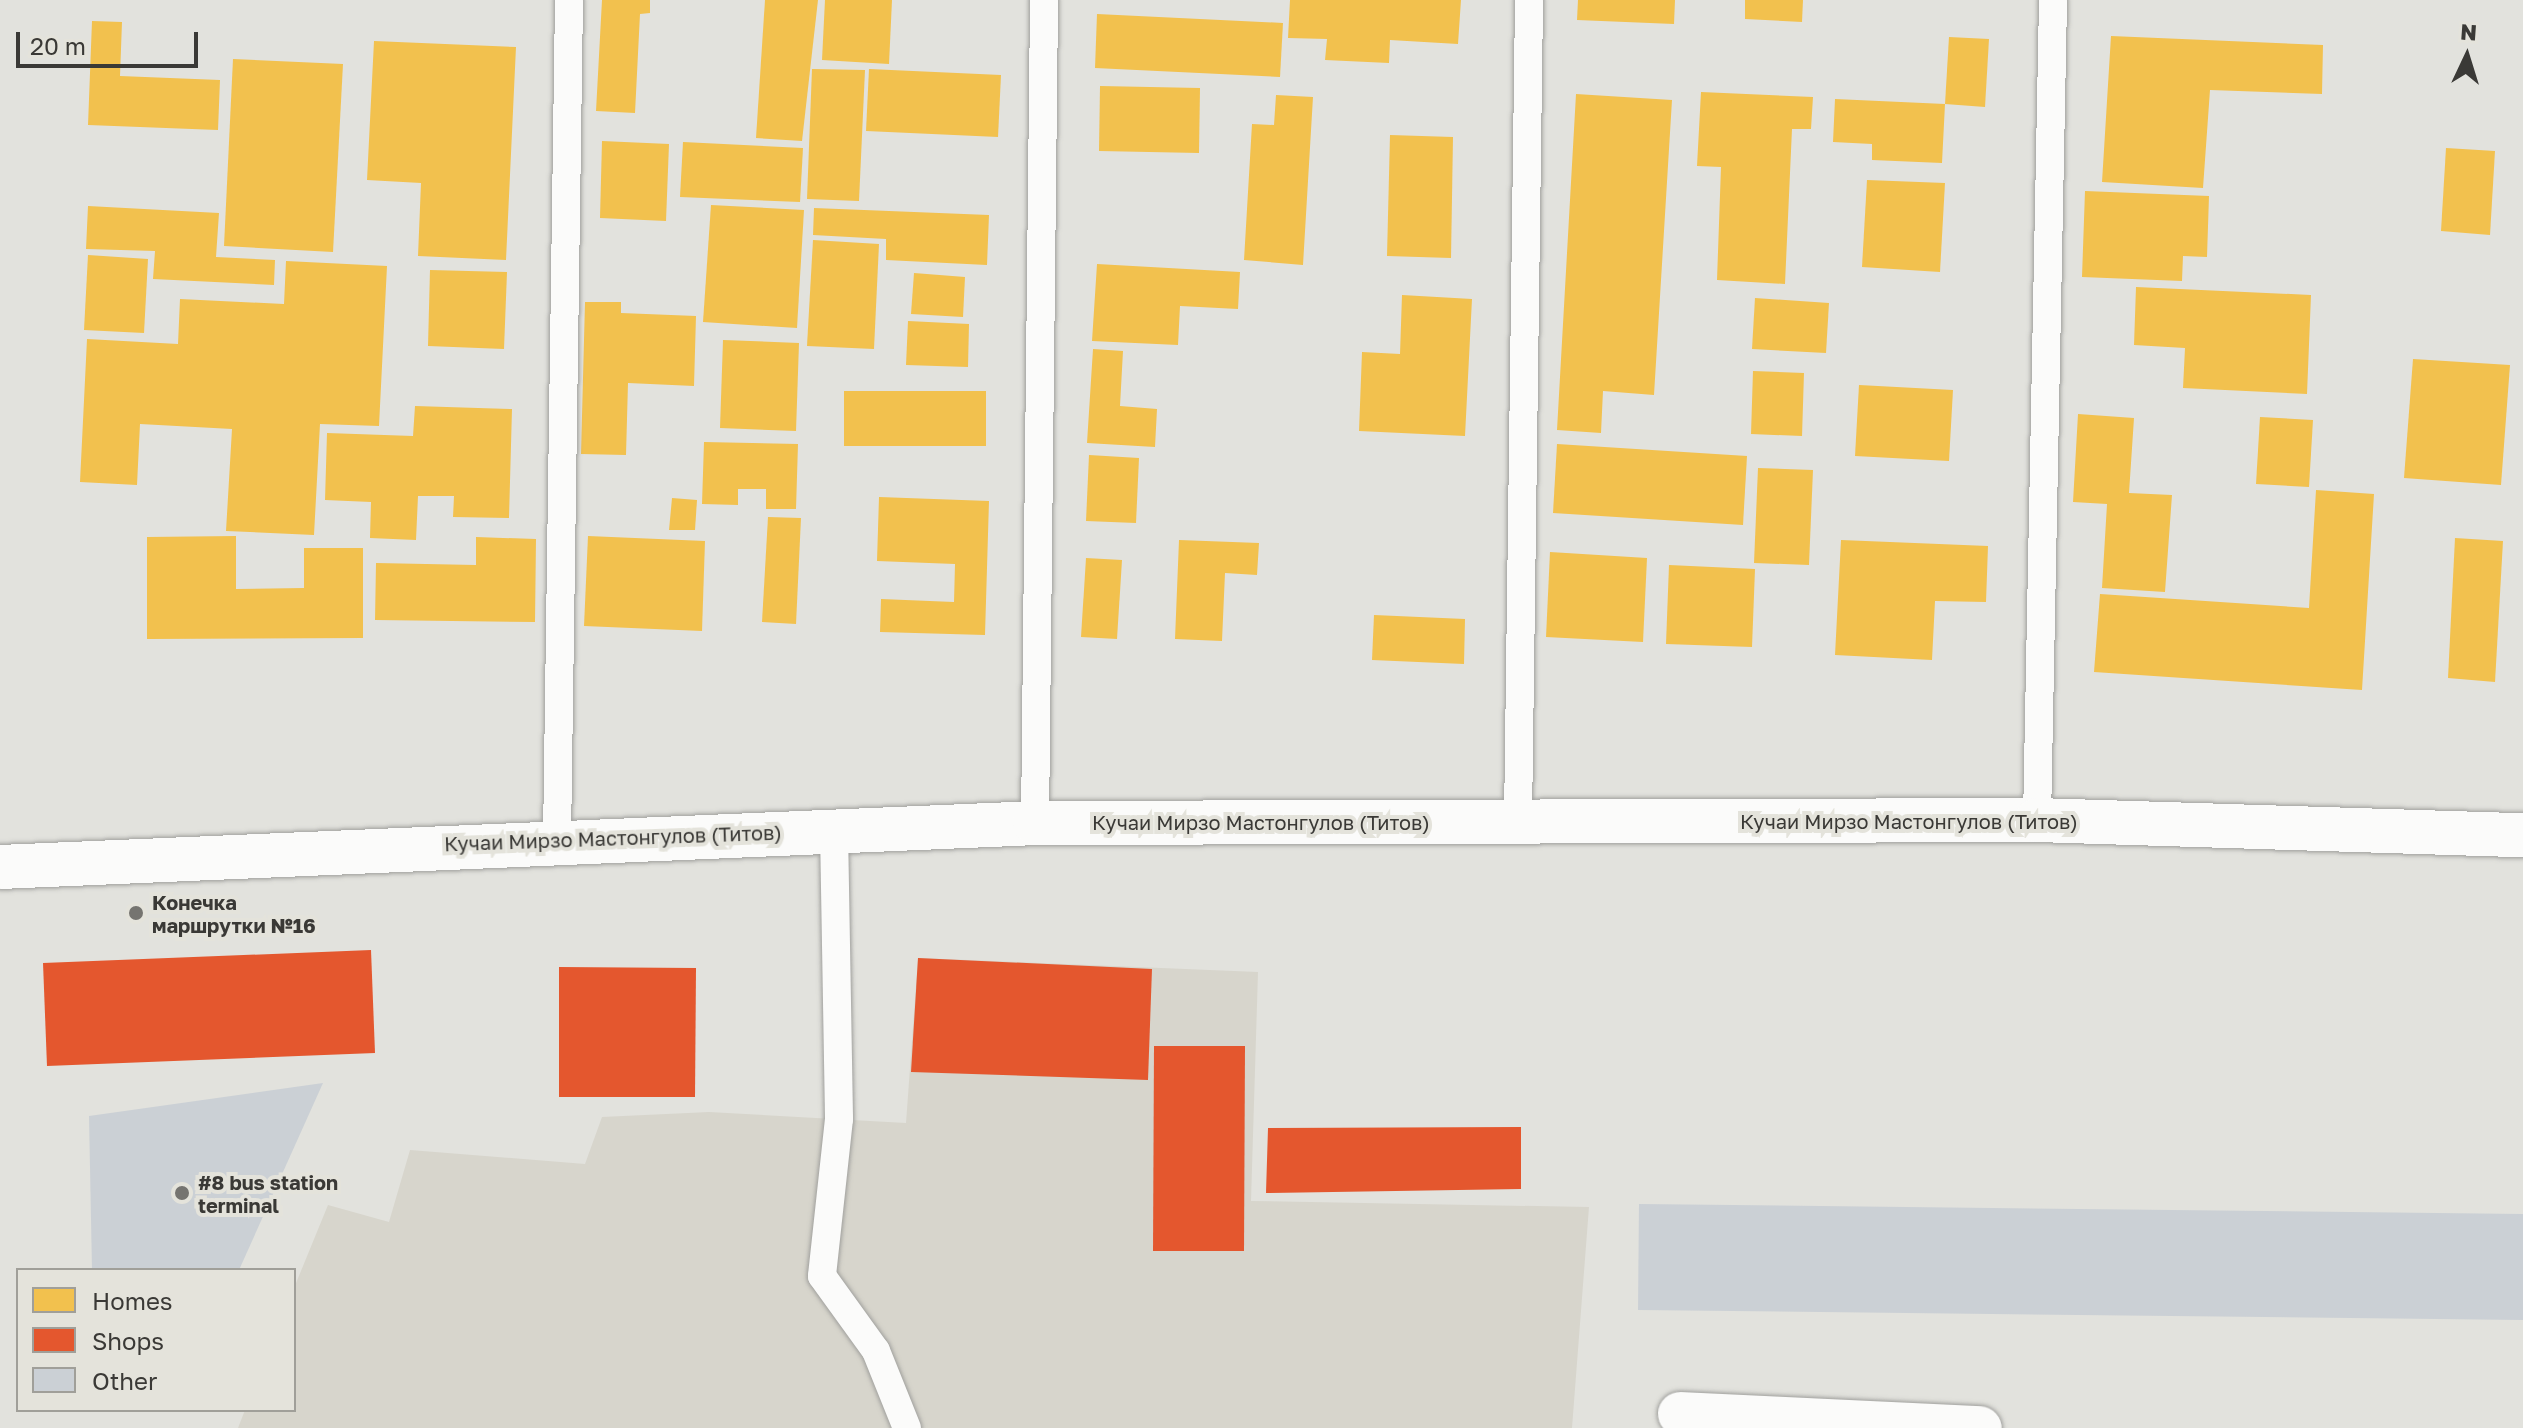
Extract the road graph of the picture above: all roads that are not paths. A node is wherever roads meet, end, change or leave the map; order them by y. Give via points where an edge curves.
1 (569, 0) edge
2 (1044, 0) edge
3 (1529, 0) edge
4 (2053, 0) edge
5 (2037, 820) junction
6 (1518, 821) junction
7 (1035, 823) junction
8 (834, 830) junction
9 (2523, 835) edge
10 (557, 839) junction
11 (0, 867) edge
12 (1680, 1414) dead end
13 (907, 1428) edge
14 (1980, 1428) edge

1 - 10 lane
2 - 7 lane
3 - 6 lane
4 - 5 lane
5 - 6 street, Кучаи Мирзо Мастонгулов (Титов)
5 - 9 street, Кучаи Мирзо Мастонгулов (Титов)
6 - 7 street, Кучаи Мирзо Мастонгулов (Титов)
7 - 8 street, Кучаи Мирзо Мастонгулов (Титов)
8 - 10 street, Кучаи Мирзо Мастонгулов (Титов)
8 - 13 lane via 839,1119 822,1276 876,1351
10 - 11 street, Кучаи Мирзо Мастонгулов (Титов)
12 - 14 street

